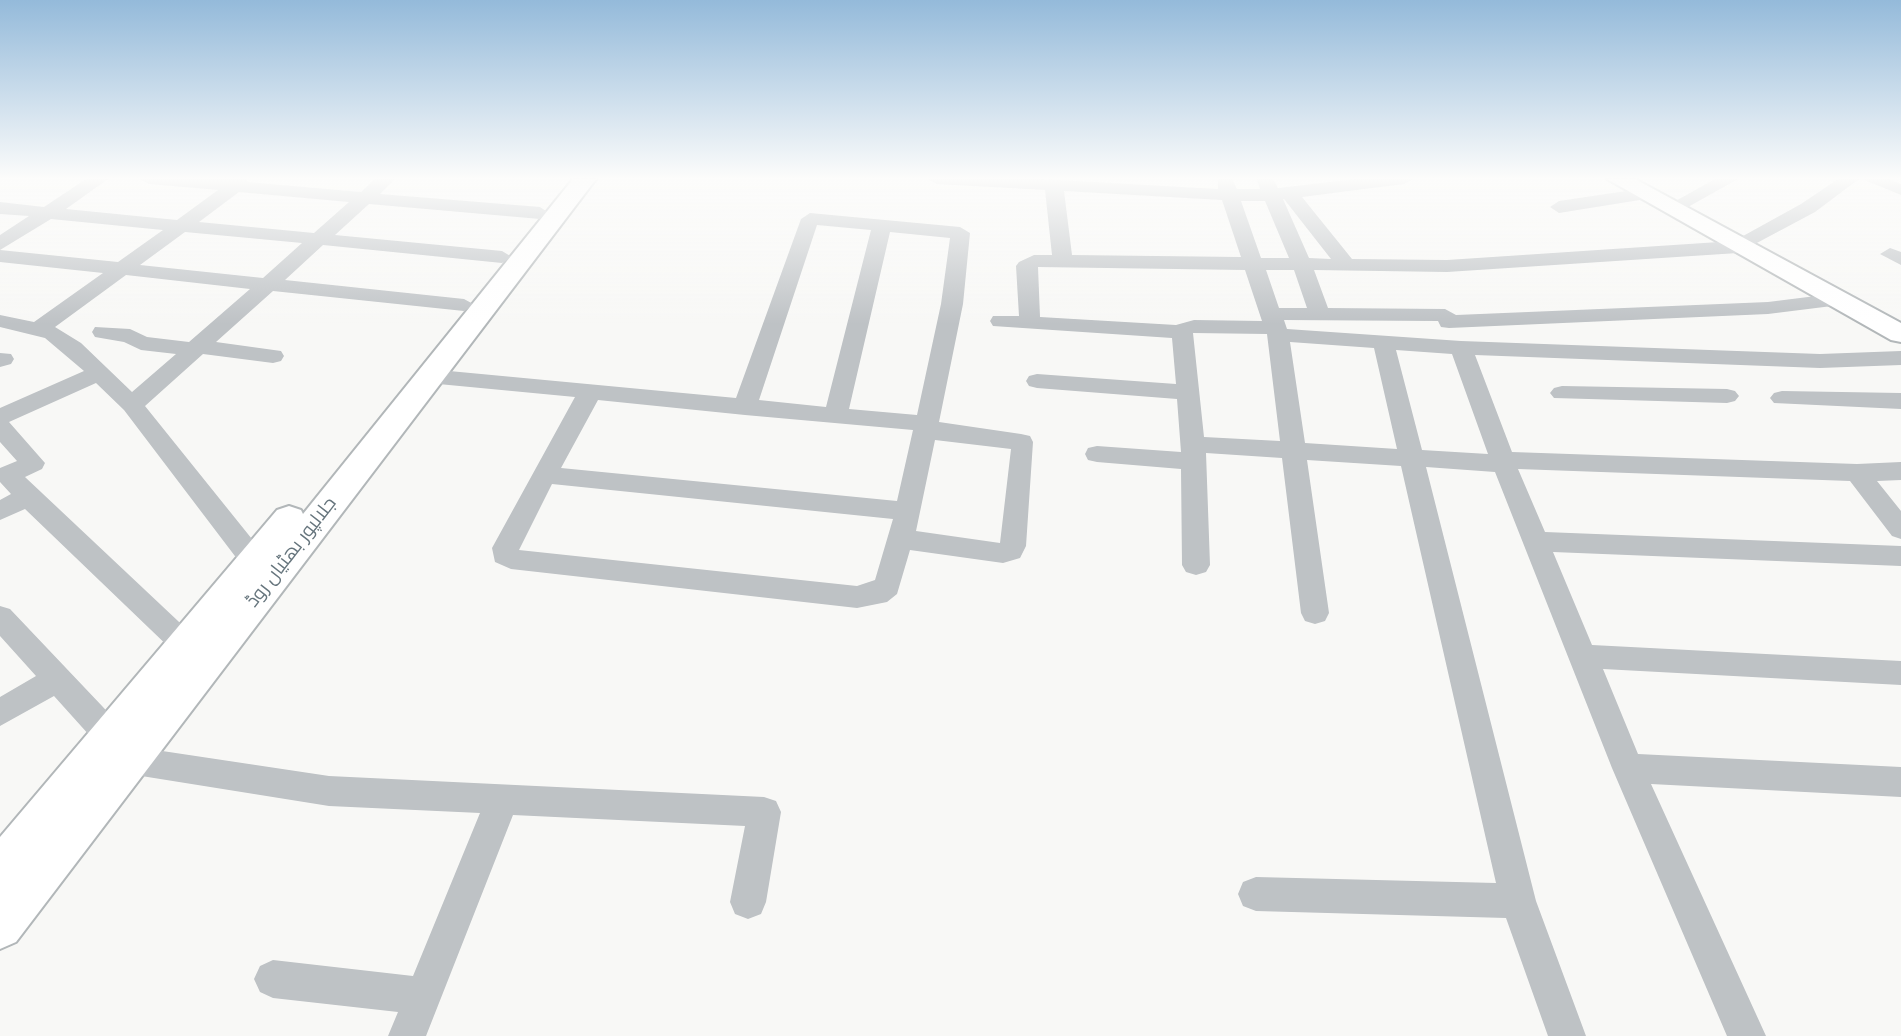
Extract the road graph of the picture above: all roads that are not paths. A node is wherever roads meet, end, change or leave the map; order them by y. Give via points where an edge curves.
1 (26, 227) edge
2 (181, 227) edge
3 (185, 227) edge
4 (333, 227) edge
5 (527, 227) edge
6 (546, 227) edge
7 (805, 227) edge
8 (881, 227) edge
9 (911, 227) edge
10 (1059, 227) edge
11 (1242, 227) edge
12 (1288, 227) edge
13 (1311, 227) edge
14 (1705, 227) edge
15 (1773, 227) edge
16 (318, 240) junction
17 (0, 244) edge
18 (1738, 247) junction
19 (0, 256) edge
20 (502, 257) junction
21 (1063, 261) junction
22 (1256, 263) junction
23 (1302, 264) junction
24 (1346, 264) junction
25 (126, 268) junction
26 (267, 285) junction
27 (1840, 299) junction
28 (464, 305) junction
29 (1320, 314) junction
30 (0, 321) edge
31 (1001, 321) dead end
32 (1030, 322) junction
33 (1275, 326) junction
34 (39, 329) junction
35 (103, 332) dead end
36 (1182, 332) junction
37 (1901, 334) edge
38 (1383, 341) junction
39 (196, 347) junction
40 (1461, 348) junction
41 (1639, 354) junction
42 (273, 356) dead end
43 (1901, 358) edge
44 (100, 373) junction
45 (428, 376) junction
46 (1037, 381) dead end
47 (1188, 391) junction
48 (590, 392) junction
49 (1562, 393) dead end
50 (1663, 394) junction
51 (1727, 396) dead end
52 (1782, 398) dead end
53 (1901, 401) edge
54 (132, 405) junction
55 (746, 407) junction
56 (836, 415) junction
57 (0, 417) edge
58 (0, 427) edge
59 (927, 427) junction
60 (1292, 451) junction
61 (1194, 452) junction
62 (1097, 454) dead end
63 (1411, 457) junction
64 (1504, 464) junction
65 (1901, 471) edge
66 (1857, 473) junction
67 (545, 475) junction
68 (28, 497) junction
69 (0, 511) edge
70 (908, 511) junction
71 (1901, 529) edge
72 (899, 539) junction
73 (1535, 541) junction
74 (1901, 556) edge
75 (254, 561) junction
76 (1196, 565) dead end
77 (1315, 613) dead end
78 (0, 617) edge
79 (185, 645) junction
80 (1582, 656) junction
81 (1901, 673) edge
82 (57, 678) junction
83 (0, 713) edge
84 (120, 748) junction
85 (1628, 768) junction
86 (1901, 782) edge
87 (502, 801) junction
88 (0, 870) edge
89 (1256, 894) dead end
90 (1518, 901) junction
91 (748, 902) dead end
92 (0, 926) edge
93 (273, 979) dead end
94 (423, 996) junction
95 (407, 1036) edge
96 (1567, 1036) edge
97 (1747, 1036) edge

1 - 17 street
2 - 25 street
3 - 16 street
4 - 16 street
5 - 20 main road, جلالپور بھٹیاں روڈ
6 - 45 main road, جلالپور بھٹیاں روڈ
7 - 55 street
8 - 56 street
9 - 59 street via 960,233
10 - 21 street
11 - 22 street
12 - 23 street
13 - 24 street
14 - 18 main road
15 - 18 street
16 - 20 street
16 - 26 street
18 - 24 street via 1447,266
18 - 27 main road
19 - 25 street
20 - 28 main road, جلالپور بھٹیاں روڈ
21 - 22 street
21 - 32 street via 1034,261 1026,266
22 - 23 street
22 - 33 street
23 - 24 street
23 - 29 street
25 - 26 street
25 - 34 street
26 - 28 street
26 - 39 street
27 - 29 street via 1768,308 1449,322 1445,315
27 - 37 main road
28 - 75 main road, جلالپور بھٹیاں روڈ
29 - 33 street
30 - 34 street
31 - 32 street
32 - 36 street
33 - 36 street via 1194,326
33 - 38 street
33 - 60 street
34 - 44 street via 73,348
35 - 39 street via 130,336 141,343
36 - 47 street
38 - 40 street
38 - 63 street
39 - 42 street
39 - 54 street
40 - 41 street
40 - 64 street
41 - 43 street
41 - 50 street
44 - 54 street
44 - 57 street
45 - 48 street
45 - 84 main road, جلالپور بھٹیاں روڈ
46 - 47 street
47 - 61 street
48 - 55 street
48 - 67 street
49 - 50 street
50 - 51 street
52 - 53 street
54 - 75 street
55 - 56 street
56 - 59 street
58 - 68 street via 33,463 8,475
59 - 70 street
59 - 72 street via 1020,442 1013,546 1003,553
60 - 61 street
60 - 63 street
60 - 77 street
61 - 62 street
61 - 76 street
63 - 64 street
63 - 90 street
64 - 66 street via 1512,460
64 - 73 street
65 - 66 street
66 - 71 street
67 - 70 street
67 - 72 street via 505,548 511,559 857,597 877,594 887,586
68 - 69 street
68 - 79 street
70 - 72 street
73 - 74 street
73 - 80 street
75 - 79 main road, جلالپور بھٹیاں روڈ
78 - 82 street
79 - 84 main road, جلالپور بھٹیاں روڈ
80 - 81 street
80 - 85 street
82 - 83 street
82 - 84 street
84 - 87 street via 329,791
84 - 88 main road, جلالپور بھٹیاں روڈ
84 - 92 main road, جلالپور بھٹیاں روڈ
85 - 86 street
85 - 97 street
87 - 91 street via 764,812
87 - 94 street
89 - 90 street
90 - 96 street
93 - 94 street
94 - 95 street

